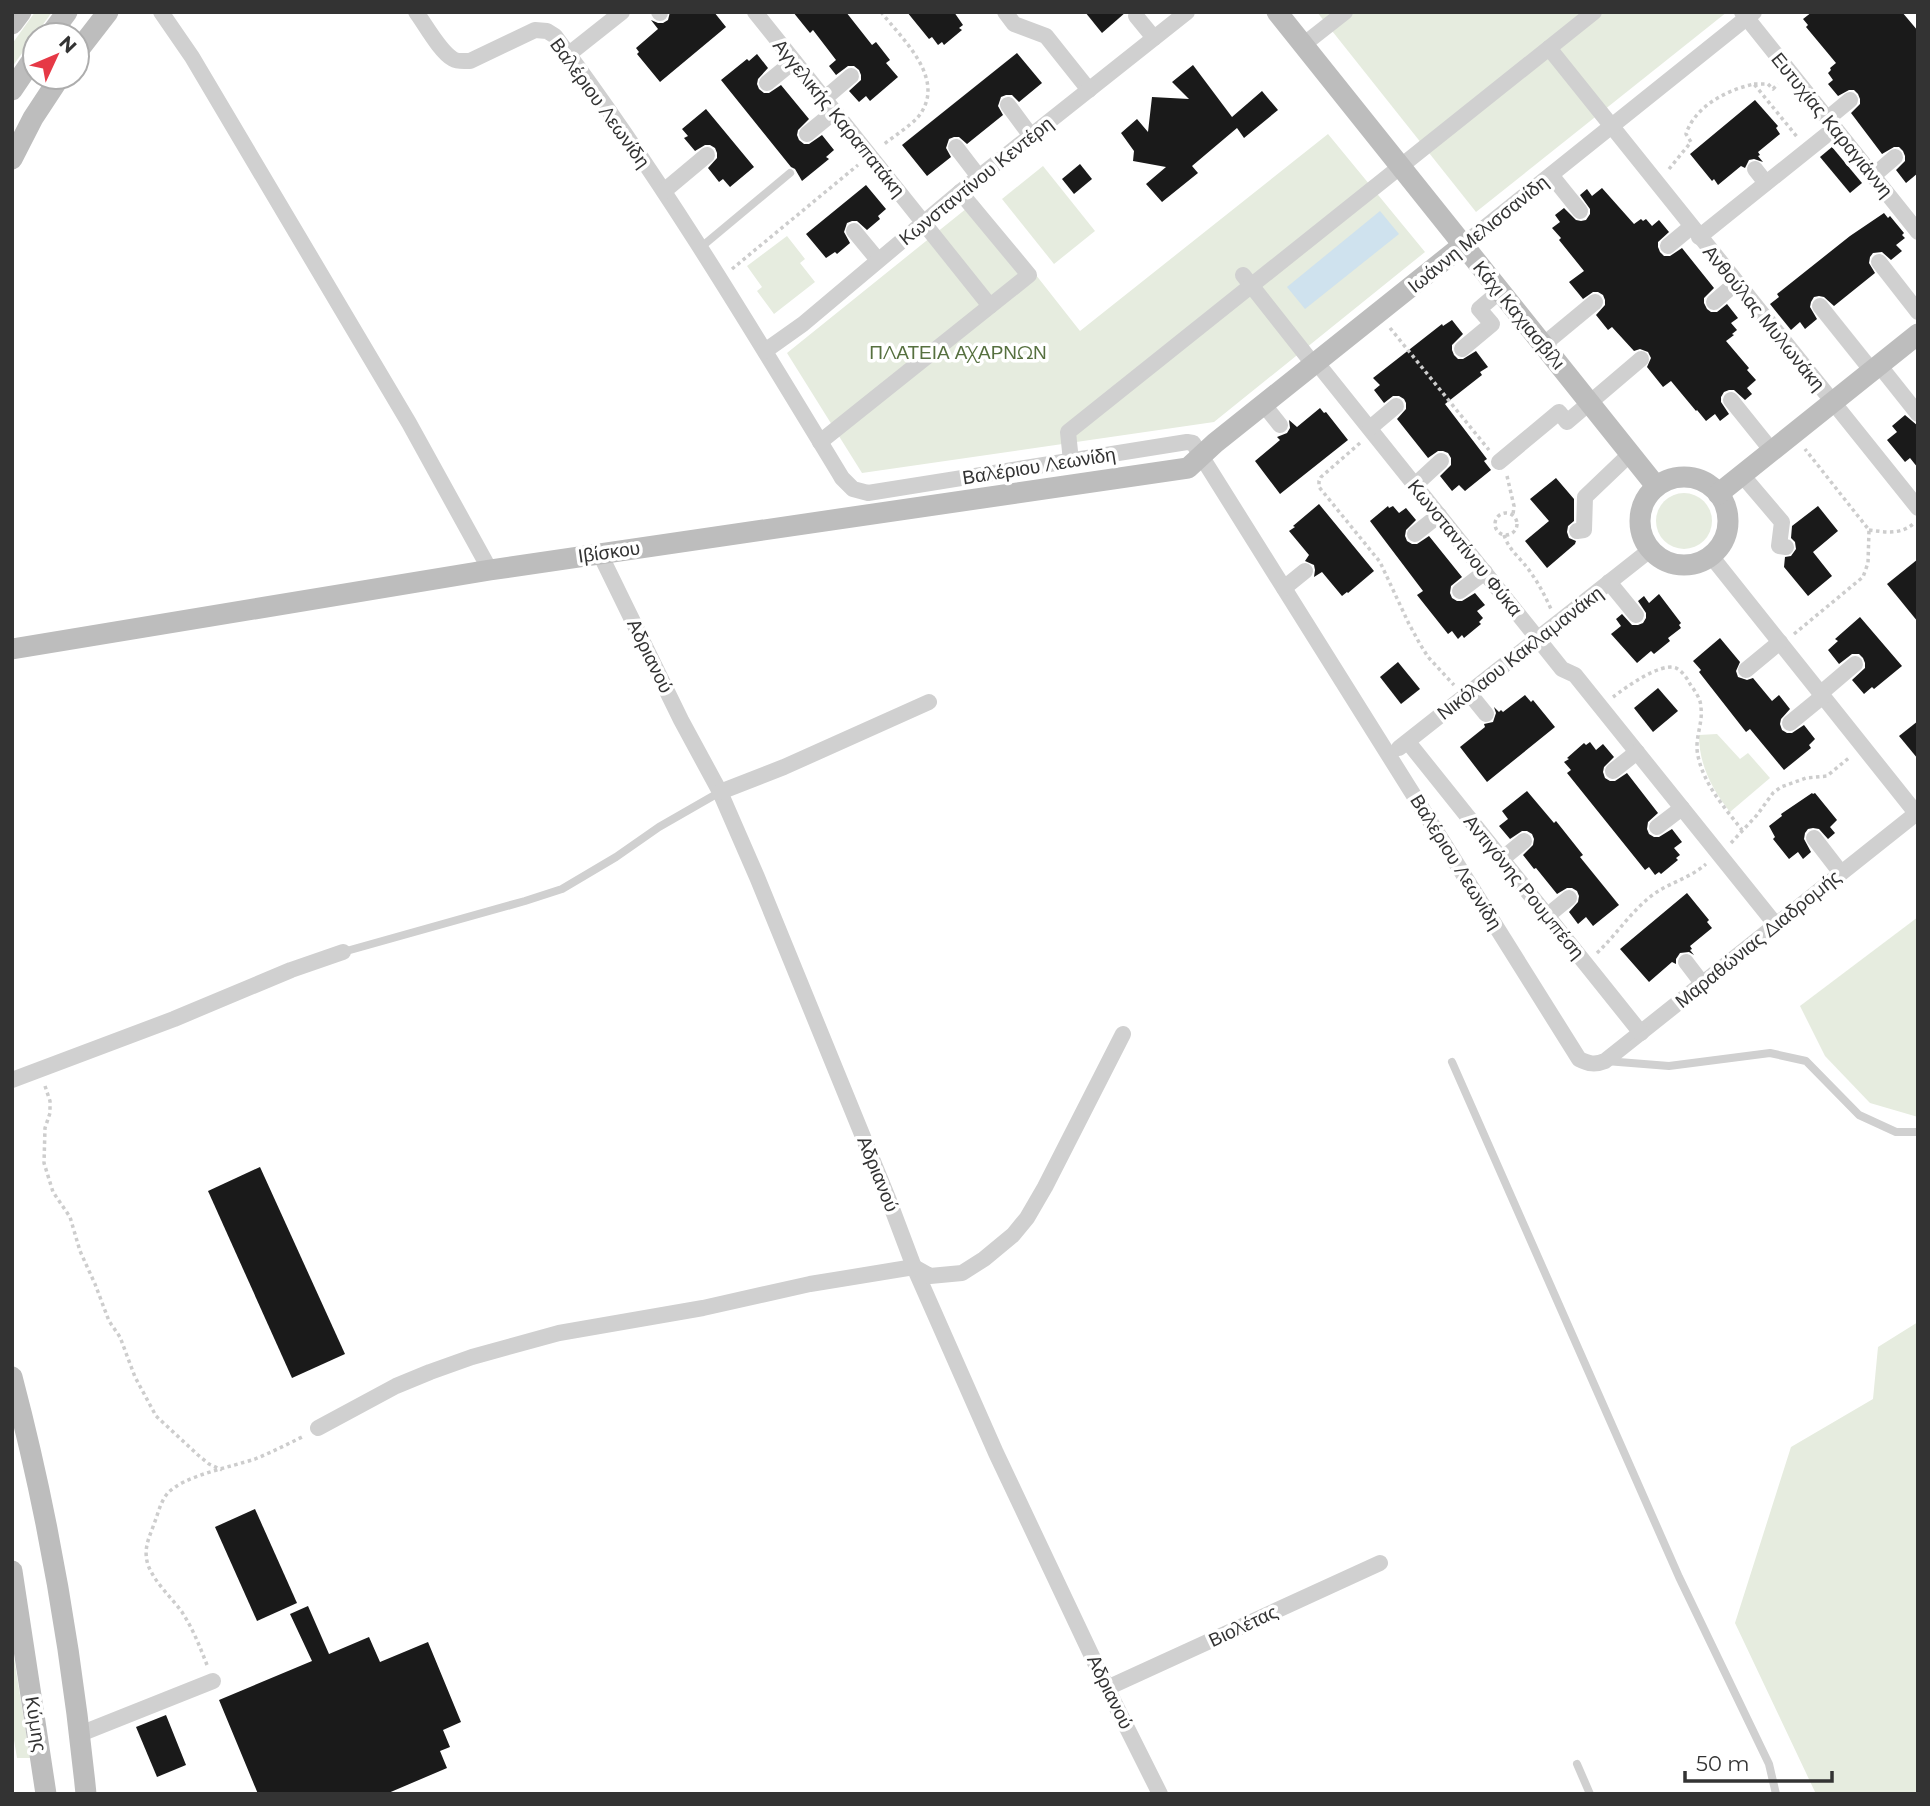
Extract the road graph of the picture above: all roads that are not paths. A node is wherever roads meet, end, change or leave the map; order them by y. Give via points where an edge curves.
1 (21, 12) edge
2 (108, 12) edge
3 (161, 12) edge
4 (416, 12) edge
5 (622, 12) edge
6 (1005, 12) edge
7 (1187, 12) edge
8 (1277, 12) edge
9 (1345, 12) edge
10 (1594, 12) edge
11 (760, 14) edge
12 (1748, 14) edge
13 (1136, 16) dead end
14 (12, 24) edge
15 (91, 34) edge
16 (1154, 38) junction
17 (1303, 45) junction
18 (1549, 48) junction
19 (569, 54) junction
20 (794, 61) junction
21 (851, 76) dead end
22 (767, 83) dead end
23 (1088, 90) junction
24 (51, 91) edge
25 (1850, 100) dead end
26 (829, 105) junction
27 (1008, 105) dead end
28 (1831, 123) junction
29 (1611, 127) junction
30 (807, 134) dead end
31 (1031, 136) junction
32 (956, 147) dead end
33 (707, 155) dead end
34 (1895, 157) dead end
35 (12, 159) edge
36 (1401, 167) junction
37 (1755, 169) dead end
38 (790, 173) dead end
39 (1551, 175) junction
40 (1873, 176) junction
41 (979, 177) junction
42 (1766, 183) junction
43 (664, 191) junction
44 (960, 192) junction
45 (1580, 211) dead end
46 (923, 223) junction
47 (854, 231) dead end
48 (1695, 232) junction
49 (1918, 232) edge
50 (1463, 245) junction
51 (1668, 246) dead end
52 (700, 248) junction
53 (878, 260) junction
54 (1879, 262) dead end
55 (1247, 280) junction
56 (1736, 283) junction
57 (1500, 291) junction
58 (1595, 302) dead end
59 (1714, 302) dead end
60 (990, 306) junction
61 (1820, 306) dead end
62 (1918, 312) edge
63 (1918, 334) edge
64 (1543, 345) junction
65 (1462, 349) dead end
66 (765, 351) junction
67 (1641, 359) dead end
68 (1315, 364) junction
69 (1875, 368) junction
70 (1731, 400) dead end
71 (1832, 402) junction
72 (1590, 403) junction
73 (1264, 405) junction
74 (1396, 406) dead end
75 (1918, 414) edge
76 (1280, 425) dead end
77 (1371, 430) junction
78 (820, 442) junction
79 (1772, 451) junction
80 (1630, 454) junction
81 (1202, 457) junction
82 (1071, 461) junction
83 (1441, 461) dead end
84 (1499, 462) road end
85 (1742, 475) junction
86 (1415, 485) junction
87 (1656, 486) junction
88 (1718, 494) junction
89 (1918, 508) edge
90 (1438, 515) junction
91 (1577, 531) dead end
92 (1415, 534) dead end
93 (1786, 547) dead end
94 (1650, 550) junction
95 (600, 554) junction
96 (1712, 556) junction
97 (490, 570) junction
98 (1305, 570) dead end
99 (1485, 572) junction
100 (1609, 582) junction
101 (1284, 588) junction
102 (1460, 591) dead end
103 (1636, 615) dead end
104 (1538, 639) junction
105 (1781, 643) junction
106 (12, 649) edge
107 (1855, 664) dead end
108 (1746, 670) dead end
109 (1467, 694) junction
110 (1822, 694) junction
111 (929, 702) dead end
112 (1486, 714) dead end
113 (1790, 723) dead end
114 (1408, 742) junction
115 (1637, 752) junction
116 (1389, 755) junction
117 (1613, 771) dead end
118 (720, 792) junction
119 (1682, 808) junction
120 (1917, 812) edge
121 (1657, 827) dead end
122 (1814, 838) dead end
123 (1524, 841) dead end
124 (1502, 859) junction
125 (1841, 873) junction
126 (1569, 898) dead end
127 (1547, 916) junction
128 (1776, 925) junction
129 (343, 952) joint
130 (1686, 962) dead end
131 (1702, 983) junction
132 (1641, 1033) junction
133 (1123, 1034) dead end
134 (1452, 1062) dead end
135 (1601, 1063) junction
136 (12, 1080) edge
137 (1918, 1132) edge
138 (914, 1268) junction
139 (12, 1377) edge
140 (318, 1428) road end
141 (1380, 1563) dead end
142 (12, 1571) edge
143 (213, 1681) road end
144 (1107, 1688) junction
145 (80, 1734) junction
146 (1577, 1765) dead end
147 (46, 1794) edge
148 (86, 1794) edge
149 (1160, 1794) edge
150 (1590, 1794) edge
151 (1776, 1794) edge

1 - 14 street
2 - 15 street
3 - 97 street via 409,423
4 - 19 street, Βαλέριου Λεωνίδη via 446,54 461,62 535,30 555,36
5 - 19 street
6 - 23 street via 1014,24 1046,36
7 - 16 street, Κωνσταντίνου Κεντέρη
8 - 17 street, Κάχι Καχιασβίλι
9 - 17 street
10 - 18 street
11 - 20 street, Αγγελικής Καραπατάκη
12 - 28 street, Ευτυχίας Καραγιάννη
12 - 29 street, Ιωάννη Μελισσανίδη
13 - 16 street
16 - 23 street, Κωνσταντίνου Κεντέρη
17 - 36 street, Κάχι Καχιασβίλι
18 - 29 street, Ανθούλας Μυλωνάκη
18 - 36 street
19 - 43 street, Βαλέριου Λεωνίδη
20 - 22 street
20 - 26 street, Αγγελικής Καραπατάκη
21 - 26 street
23 - 31 street, Κωνσταντίνου Κεντέρη
24 - 35 street
25 - 28 street
26 - 30 street
26 - 46 street, Αγγελικής Καραπατάκη
27 - 31 street
28 - 40 street, Ευτυχίας Καραγιάννη
28 - 42 street via 1807,150
29 - 39 street, Ιωάννη Μελισσανίδη
29 - 48 street, Ανθούλας Μυλωνάκη
31 - 41 street, Κωνσταντίνου Κεντέρη
32 - 41 street
33 - 43 street
34 - 40 street
36 - 50 street, Κάχι Καχιασβίλι
36 - 55 street
37 - 42 street
38 - 52 lane
39 - 45 street
39 - 50 street, Ιωάννη Μελισσανίδη
40 - 49 street, Ευτυχίας Καραγιάννη
41 - 44 street, Κωνσταντίνου Κεντέρη
42 - 48 street
43 - 52 street, Βαλέριου Λεωνίδη
44 - 46 street, Κωνσταντίνου Κεντέρη
44 - 60 street via 1028,275
46 - 53 street, Κωνσταντίνου Κεντέρη
46 - 60 street, Αγγελικής Καραπατάκη
47 - 53 street
48 - 51 street
48 - 56 street, Ανθούλας Μυλωνάκη
50 - 57 street, Κάχι Καχιασβίλι
50 - 68 street, Ιωάννη Μελισσανίδη
52 - 66 street, Βαλέριου Λεωνίδη
53 - 66 street, Κωνσταντίνου Κεντέρη
54 - 62 street
55 - 68 street, Κωνσταντίνου Φύκα
55 - 82 street via 1068,432
56 - 59 street
56 - 71 street, Ανθούλας Μυλωνάκη
57 - 64 street, Κάχι Καχιασβίλι
57 - 65 street via 1479,309 1492,324
58 - 64 street
60 - 78 street
61 - 69 street
63 - 69 street
64 - 72 street, Κάχι Καχιασβίλι
66 - 78 street, Βαλέριου Λεωνίδη
67 - 72 street
68 - 73 street, Ιωάννη Μελισσανίδη
68 - 77 street, Κωνσταντίνου Φύκα
69 - 71 street
69 - 75 street
70 - 79 street
71 - 79 street
71 - 89 street, Ανθούλας Μυλωνάκη
72 - 80 street, Κάχι Καχιασβίλι
72 - 84 street via 1567,422 1559,412
73 - 76 street
73 - 81 street, Ιωάννη Μελισσανίδη
74 - 77 street
77 - 86 street, Κωνσταντίνου Φύκα
78 - 82 street, Βαλέριου Λεωνίδη via 847,484 868,493
79 - 85 street
80 - 87 street, Κάχι Καχιασβίλι
80 - 91 street via 1585,497 1584,530
81 - 82 street, Βαλέριου Λεωνίδη via 1193,443 1187,442
81 - 95 street, Ιβίσκου via 1188,468
81 - 101 street, Βαλέριου Λεωνίδη
83 - 86 street
85 - 88 street
85 - 93 street via 1782,522 1779,546
86 - 90 street, Κωνσταντίνου Φύκα
87 - 88 street via 1682,477 1695,478
87 - 94 street via 1640,510 1642,538
88 - 96 street via 1728,519 1721,546
90 - 92 street
90 - 99 street, Κωνσταντίνου Φύκα
94 - 96 street via 1679,566
94 - 100 street, Νικόλαου Κακλαμανάκη
95 - 97 street, Ιβίσκου
95 - 118 street, Αδριανού
96 - 105 street
97 - 106 street, Ιβίσκου
98 - 101 street
99 - 102 street
99 - 104 street, Κωνσταντίνου Φύκα
100 - 103 street
100 - 104 street, Νικόλαου Κακλαμανάκη
101 - 116 street, Βαλέριου Λεωνίδη
104 - 109 street, Νικόλαου Κακλαμανάκη
104 - 115 street, Κωνσταντίνου Φύκα via 1562,668 1575,675
105 - 108 street
105 - 110 street
107 - 110 street
109 - 112 street
109 - 114 street, Νικόλαου Κακλαμανάκη
110 - 113 street
110 - 120 street
111 - 118 street
114 - 116 street, Νικόλαου Κακλαμανάκη
114 - 124 street, Αντιγόνης Ρουμπέση
115 - 117 street
115 - 119 street, Κωνσταντίνου Φύκα
116 - 135 street, Βαλέριου Λεωνίδη via 1579,1059
118 - 129 lane via 562,889
118 - 138 street, Αδριανού
119 - 121 street
119 - 128 street, Κωνσταντίνου Φύκα
120 - 125 street, Μαραθώνιας Διαδρομής
122 - 125 street
123 - 124 street
124 - 127 street, Αντιγόνης Ρουμπέση
125 - 128 street, Μαραθώνιας Διαδρομής
126 - 127 street
127 - 132 street, Αντιγόνης Ρουμπέση
128 - 131 street, Μαραθώνιας Διαδρομής
129 - 136 street
130 - 131 street
131 - 132 street, Μαραθώνιας Διαδρομής
132 - 135 street, Μαραθώνιας Διαδρομής
133 - 138 street via 1045,1187 1013,1236 962,1273 930,1276
134 - 151 lane via 1679,1577 1769,1764
135 - 137 lane via 1669,1066 1770,1052 1806,1061 1859,1115 1896,1132
138 - 140 street via 559,1333 472,1357 396,1386
138 - 144 street, Αδριανού
139 - 145 street via 36,1470
141 - 144 street, Βιολέτας
142 - 147 street, Κύμης
143 - 145 street
144 - 149 street, Αδριανού
145 - 148 street
146 - 150 lane

